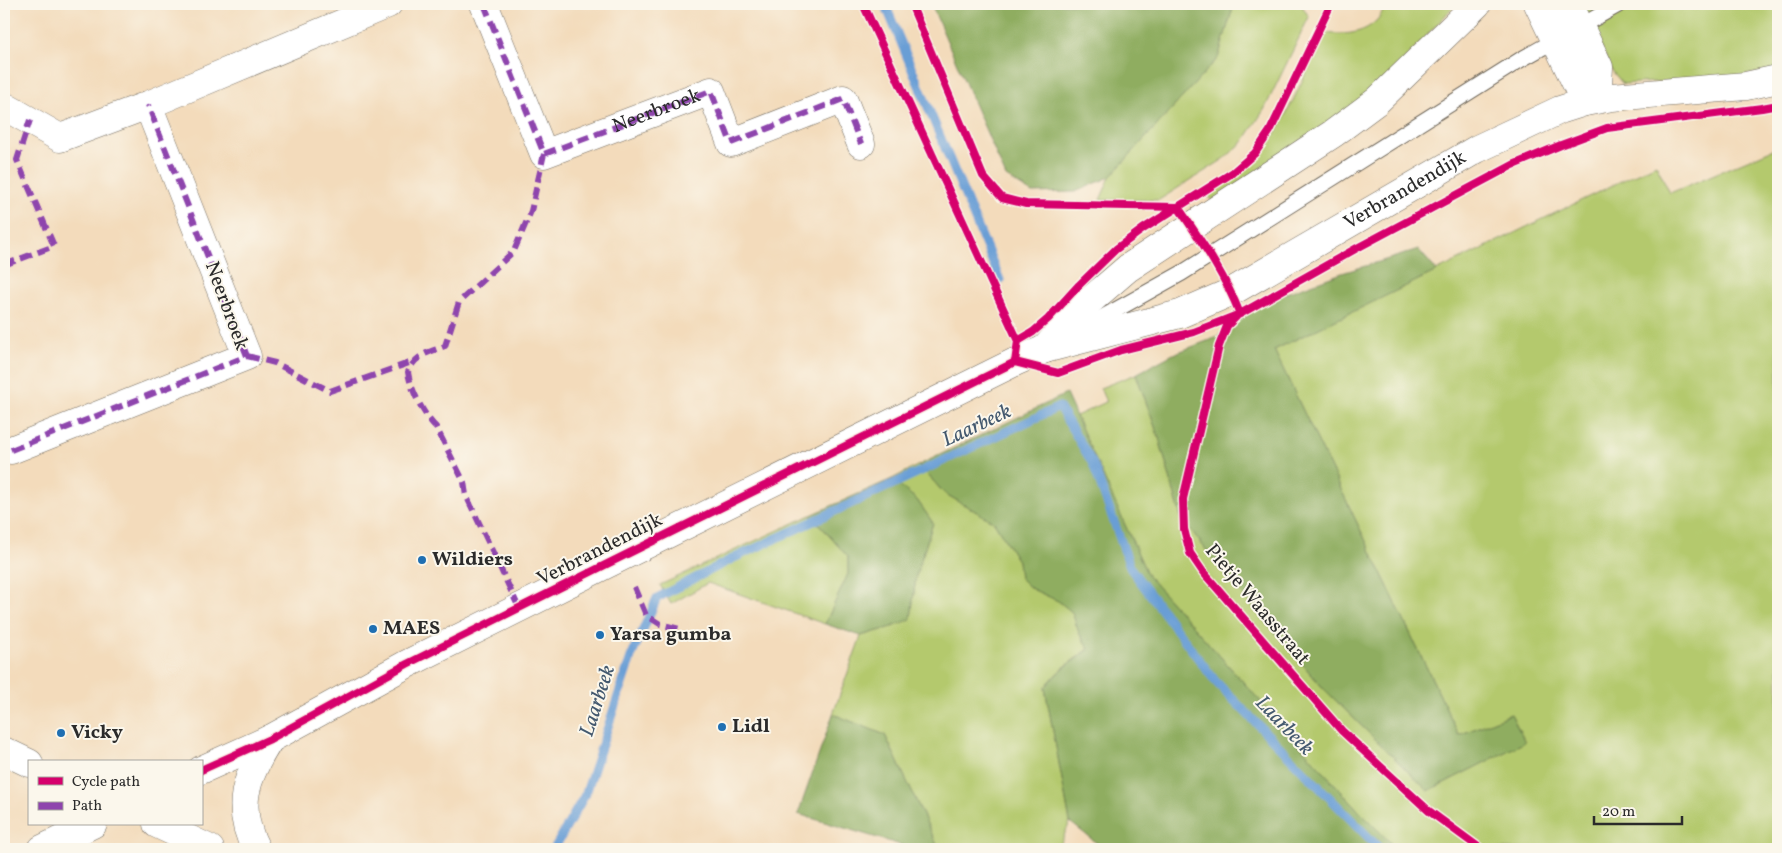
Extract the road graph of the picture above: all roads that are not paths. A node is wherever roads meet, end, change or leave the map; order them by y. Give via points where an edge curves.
1 (388, 4) edge
2 (484, 4) edge
3 (1476, 4) edge
4 (1538, 4) edge
5 (1620, 4) edge
6 (1574, 15) edge
7 (1555, 40) junction
8 (1778, 79) edge
9 (1585, 102) junction
10 (148, 104) junction
11 (4, 106) edge
12 (861, 144) dead end
13 (1045, 349) junction
14 (11, 450) dead end
15 (270, 739) junction
16 (4, 752) edge
17 (28, 764) edge
18 (202, 770) edge
19 (89, 826) edge
20 (161, 826) edge
21 (42, 849) edge
22 (210, 849) edge
23 (256, 849) edge

1 - 10 main road
2 - 12 main road, Neerbroek via 544,154 711,91 731,143 843,99
3 - 13 main road, Verbrandendijk via 1377,101 1128,268 1085,305
4 - 7 main road
5 - 6 lane
6 - 7 lane
6 - 9 main road via 1599,67 1598,84
7 - 9 main road
7 - 13 lane via 1182,273
8 - 9 main road, Verbrandendijk via 1746,86 1620,96
9 - 13 main road, Verbrandendijk via 1560,110 1477,150 1231,292 1180,314
10 - 11 main road via 60,138
10 - 14 main road, Neerbroek via 247,356
13 - 15 main road, Verbrandendijk via 407,664
15 - 18 main road, Verbrandendijk
15 - 23 main road via 257,758 244,792 246,824
16 - 17 main road
19 - 21 main road
20 - 22 main road

